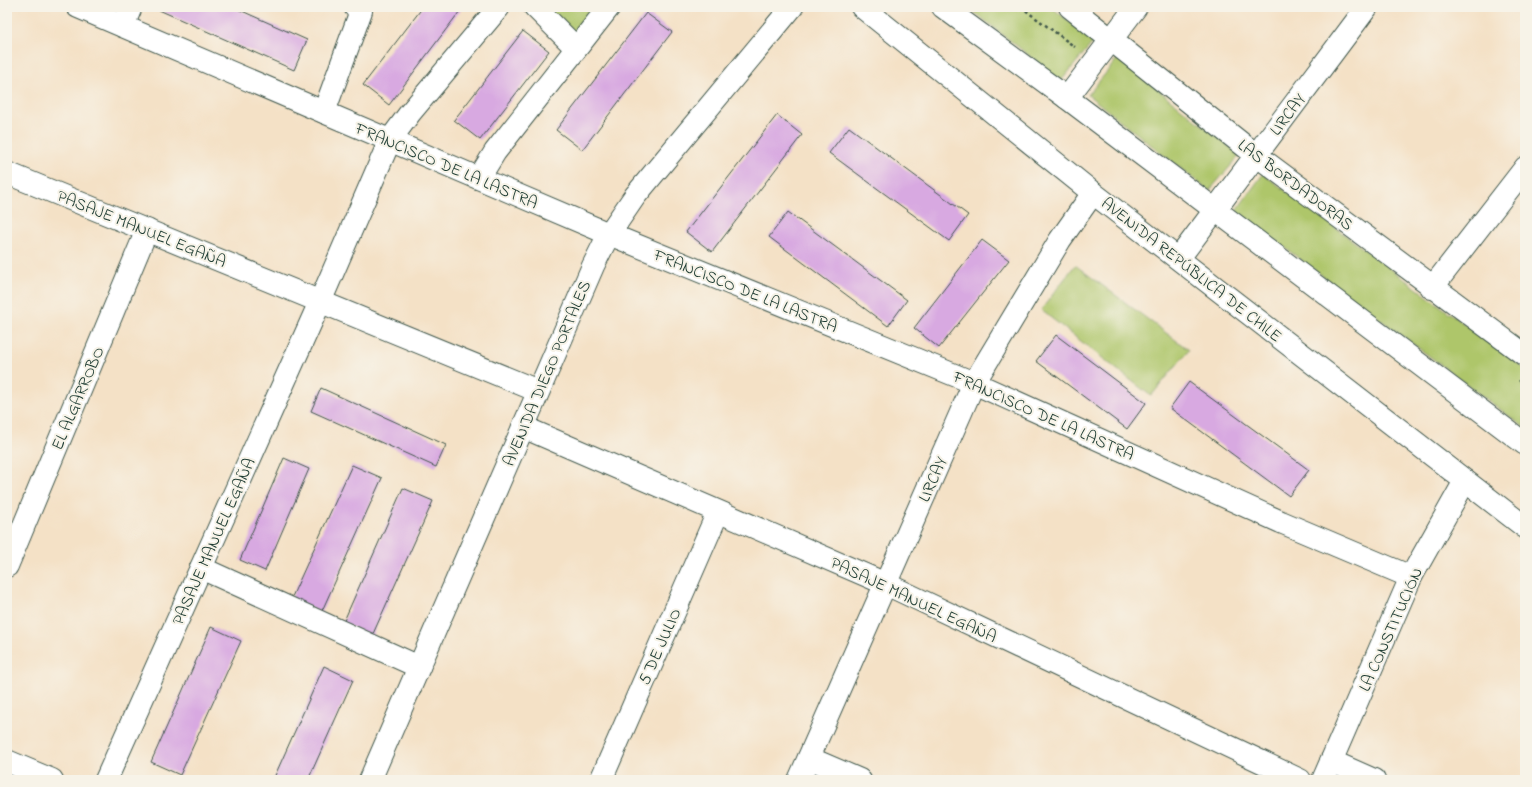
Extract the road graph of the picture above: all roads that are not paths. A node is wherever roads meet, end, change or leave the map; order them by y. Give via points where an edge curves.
1 (78, 7) edge
2 (498, 7) edge
3 (535, 7) edge
4 (609, 7) edge
5 (792, 7) edge
6 (862, 7) edge
7 (943, 7) edge
8 (1070, 7) edge
9 (1136, 7) edge
10 (1367, 7) edge
11 (360, 8) edge
12 (127, 17) edge
13 (1111, 39) junction
14 (576, 48) junction
15 (1067, 98) junction
16 (324, 112) junction
17 (390, 140) junction
18 (1256, 155) junction
19 (1525, 168) edge
20 (7, 173) edge
21 (479, 178) junction
22 (1093, 193) junction
23 (1215, 210) junction
24 (146, 230) junction
25 (609, 234) junction
26 (1179, 258) junction
27 (1432, 288) junction
28 (320, 302) junction
29 (1525, 355) edge
30 (974, 383) junction
31 (538, 391) junction
32 (523, 427) junction
33 (1525, 444) edge
34 (1465, 481) junction
35 (718, 512) junction
36 (1525, 527) edge
37 (7, 566) edge
38 (201, 568) junction
39 (1411, 578) junction
40 (886, 584) junction
41 (419, 667) junction
42 (809, 758) junction
43 (7, 761) edge
44 (1327, 770) edge
45 (52, 780) edge
46 (106, 780) edge
47 (370, 780) edge
48 (601, 780) edge
49 (799, 780) edge
50 (860, 780) edge
51 (1300, 780) edge
52 (1374, 780) edge

1 - 12 street, FRANCISCO DE LA LASTRA
2 - 17 street, PASAJE MANUEL EGAÑA
3 - 14 street
4 - 14 street
5 - 25 street, AVENIDA DIEGO PORTALES via 635,196
6 - 22 street, AVENIDA REPÚBLICA DE CHILE
7 - 15 street
8 - 13 street, LAS BORDADORAS
9 - 13 street
10 - 18 street, LIRCAY
11 - 16 street
12 - 16 street, FRANCISCO DE LA LASTRA
13 - 15 street
13 - 18 street, LAS BORDADORAS
14 - 21 street
15 - 23 street
16 - 17 street, FRANCISCO DE LA LASTRA
17 - 21 street, FRANCISCO DE LA LASTRA
17 - 28 street, PASAJE MANUEL EGAÑA
18 - 23 street, LIRCAY
18 - 27 street, LAS BORDADORAS
19 - 27 street
20 - 24 street, PASAJE MANUEL EGAÑA
21 - 25 street, FRANCISCO DE LA LASTRA
22 - 26 street, AVENIDA REPÚBLICA DE CHILE
22 - 30 street, LIRCAY via 1060,240
23 - 26 street, LIRCAY
23 - 33 street
24 - 28 street, PASAJE MANUEL EGAÑA
24 - 37 street, EL ALGARROBO
25 - 30 street, FRANCISCO DE LA LASTRA
25 - 31 street, AVENIDA DIEGO PORTALES via 592,266
26 - 34 street, AVENIDA REPÚBLICA DE CHILE
27 - 29 street, LAS BORDADORAS
28 - 31 street, PASAJE MANUEL EGAÑA
28 - 38 street, PASAJE MANUEL EGAÑA
30 - 39 street, FRANCISCO DE LA LASTRA
30 - 40 street, LIRCAY
31 - 32 street, AVENIDA DIEGO PORTALES
32 - 35 street, PASAJE MANUEL EGAÑA
32 - 41 street, AVENIDA DIEGO PORTALES
34 - 36 street, AVENIDA REPÚBLICA DE CHILE
34 - 39 street, LA CONSTITUCIÓN
35 - 40 street, PASAJE MANUEL EGAÑA
35 - 48 street, 5 DE JULIO
38 - 41 street
38 - 46 street, PASAJE MANUEL EGAÑA
39 - 44 street, LA CONSTITUCIÓN
40 - 42 street, LIRCAY
40 - 51 street, PASAJE MANUEL EGAÑA
41 - 47 street, AVENIDA DIEGO PORTALES
42 - 49 street, LIRCAY
42 - 50 street
43 - 45 street
44 - 52 street

